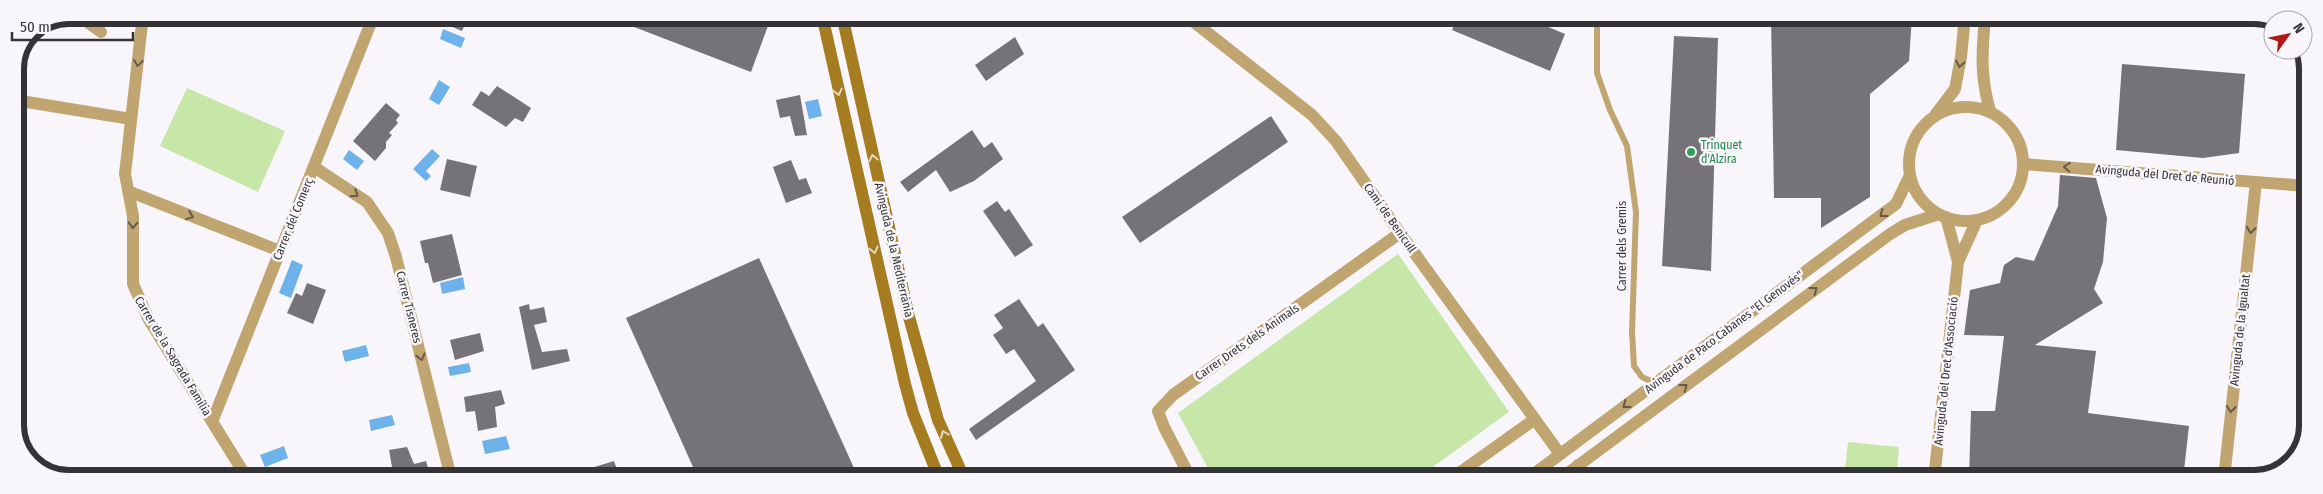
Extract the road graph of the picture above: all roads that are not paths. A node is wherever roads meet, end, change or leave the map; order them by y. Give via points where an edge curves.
1 (90, 24) edge
2 (143, 24) edge
3 (370, 24) edge
4 (824, 24) edge
5 (844, 24) edge
6 (1195, 24) edge
7 (1597, 24) edge
8 (1964, 24) edge
9 (1984, 24) edge
10 (101, 32) dead end
11 (24, 101) edge
12 (1990, 111) junction
13 (1935, 115) junction
14 (131, 119) junction
15 (2023, 164) junction
16 (314, 168) junction
17 (1910, 175) junction
18 (2256, 182) junction
19 (2299, 185) edge
20 (128, 191) junction
21 (1942, 215) junction
22 (1977, 220) junction
23 (1400, 233) junction
24 (280, 251) junction
25 (1958, 262) junction
26 (1655, 383) junction
27 (1535, 419) junction
28 (212, 422) junction
29 (1560, 454) junction
30 (1578, 465) junction
31 (242, 470) edge
32 (449, 470) edge
33 (936, 470) edge
34 (960, 470) edge
35 (1187, 470) edge
36 (1464, 470) edge
37 (1539, 470) edge
38 (1572, 470) edge
39 (1582, 470) edge
40 (1935, 470) edge
41 (2225, 470) edge

1 - 10 street
2 -> 14 street, Carrer de la Sagrada Família
3 - 16 street, Carrer del Comerç
4 -> 33 main road, Avinguda de la Mediterrània via 905,384
34 -> 5 main road, Avinguda de la Mediterrània via 938,420 911,325
6 - 23 street, Camí de Benicull via 1312,115 1336,141
7 - 26 lane, Carrer dels Gremis via 1597,73 1627,146 1636,212 1634,366 1642,377
8 -> 13 street via 1955,89
9 - 12 street via 1981,60 1983,86
11 - 14 street
12 - 13 street via 1971,106 1955,107
12 - 15 street via 2006,123 2017,138
13 - 17 street via 1917,134 1910,153
14 - 20 street, Carrer de la Sagrada Família via 125,174
18 -> 15 street, Avinguda del Dret de Reunió
15 - 22 street via 2017,190 2008,204
16 - 24 street, Carrer del Comerç
16 -> 32 street, Carrer Tisneres via 367,202 388,233
17 - 21 street via 1923,202
17 -> 26 street, Avinguda de Paco Cabanes "El Genovés" via 1896,204
18 - 19 street, Avinguda del Dret de Reunió
18 -> 41 street, Avinguda de la Igualtat
20 -> 24 street
20 -> 28 street, Carrer de la Sagrada Família via 133,216 132,270 137,297
21 - 22 street via 1957,220
21 - 25 street, Avinguda del Dret d'Associació
30 -> 21 street, Avinguda de Paco Cabanes "El Genovés" via 1890,234 1905,224
22 - 25 street, Avinguda del Dret d'Associació
23 - 27 street, Camí de Benicull
23 - 35 street, Carrer Drets dels Animals via 1173,395 1158,411
24 - 28 street, Carrer del Comerç
25 - 40 street, Avinguda del Dret d'Associació
26 -> 29 street, Avinguda de Paco Cabanes "El Genovés"
27 - 29 street, Camí de Benicull
27 - 36 street
28 - 31 street, Carrer de la Sagrada Família
29 - 37 street, Avinguda de Paco Cabanes "El Genovés"
30 - 38 street, Avinguda de Paco Cabanes "El Genovés"
30 - 39 street

